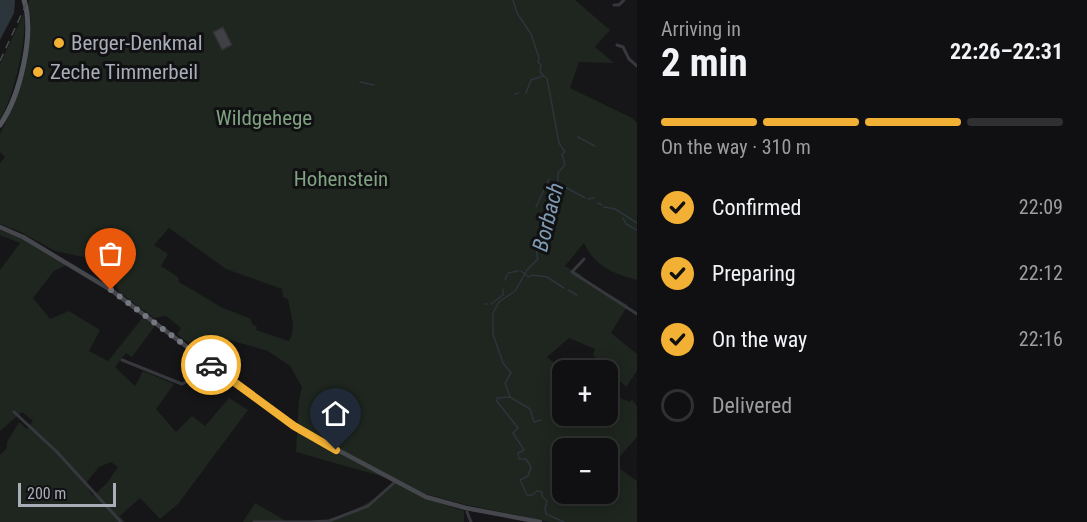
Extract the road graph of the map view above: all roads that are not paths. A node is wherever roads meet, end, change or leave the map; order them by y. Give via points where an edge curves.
1 (24, 0) edge
2 (624, 0) edge
3 (614, 5) dead end
4 (617, 45) dead end
5 (637, 66) edge
6 (0, 125) edge
7 (0, 227) edge
8 (584, 259) dead end
9 (637, 314) edge
10 (202, 358) junction
11 (122, 360) dead end
12 (14, 412) dead end
13 (395, 482) junction
14 (467, 512) dead end
15 (121, 522) edge
16 (254, 522) edge
17 (308, 522) edge
18 (471, 522) edge
19 (540, 522) edge

1 - 6 main road via 29,25 24,57 12,102
2 - 3 street
4 - 5 street
7 - 10 street via 73,266
8 - 9 street via 572,272
10 - 11 street via 182,384
10 - 13 street via 294,426
12 - 15 street
13 - 17 street via 368,506 329,521
13 - 19 street via 444,503
14 - 18 street
16 - 17 street

